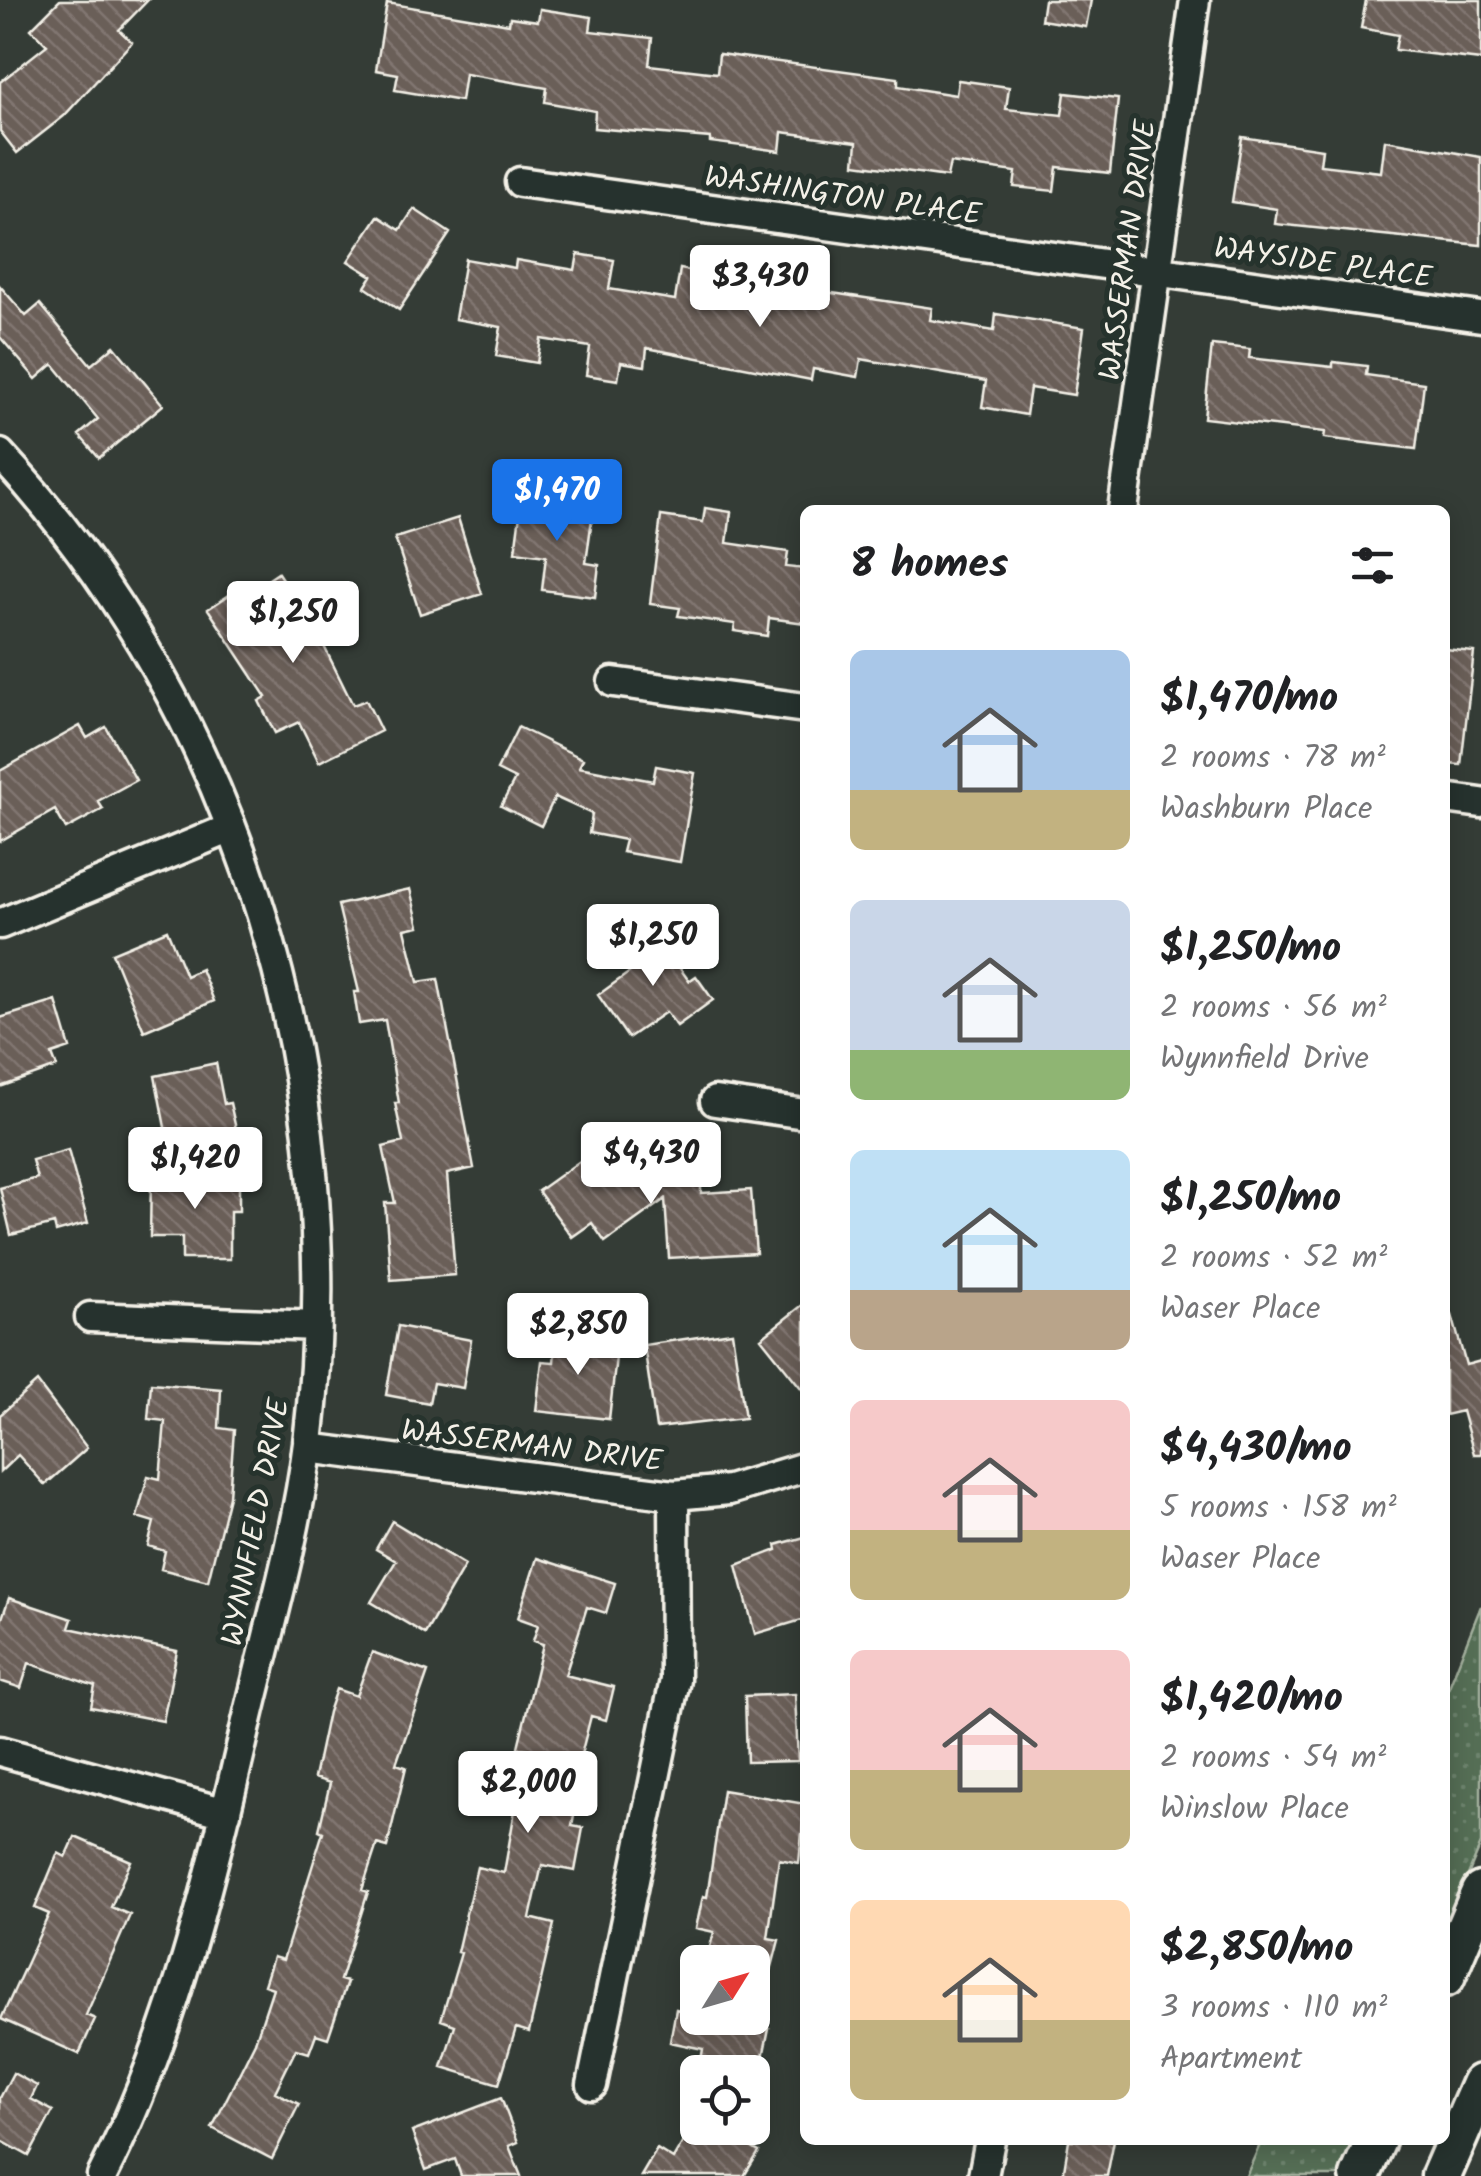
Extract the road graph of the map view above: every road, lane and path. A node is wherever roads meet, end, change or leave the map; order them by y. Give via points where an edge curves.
1 (1195, 0) edge
2 (520, 182) dead end
3 (1157, 272) junction
4 (1481, 317) edge
5 (0, 454) edge
6 (1124, 505) edge
7 (613, 682) dead end
8 (800, 707) edge
9 (1450, 799) edge
10 (1481, 803) edge
11 (231, 828) junction
12 (0, 924) edge
13 (715, 1102) dead end
14 (800, 1113) edge
15 (90, 1317) dead end
16 (316, 1326) junction
17 (308, 1448) junction
18 (800, 1469) edge
19 (674, 1495) junction
20 (0, 1751) edge
21 (226, 1814) junction
22 (1481, 1892) edge
23 (1450, 1965) edge
24 (1481, 2084) edge
25 (592, 2085) dead end
26 (989, 2145) edge
27 (1374, 2145) edge
28 (102, 2176) edge
29 (983, 2176) edge
30 (1360, 2176) edge
31 (1441, 2176) edge

1 - 3 street, WASSERMAN DRIVE
2 - 3 street, WASHINGTON PLACE
3 - 4 street, WAYSIDE PLACE
3 - 6 street, WASSERMAN DRIVE
5 - 11 street, WYNNFIELD DRIVE via 126,620 173,701
7 - 8 street
9 - 10 street
11 - 12 street
11 - 16 street, WYNNFIELD DRIVE via 277,966 301,1076 313,1168
13 - 14 street
15 - 16 street
16 - 17 street, WYNNFIELD DRIVE
17 - 19 street, WASSERMAN DRIVE
17 - 21 street, WYNNFIELD DRIVE
18 - 19 street, WASSERMAN DRIVE via 739,1488
19 - 25 street via 676,1680
20 - 21 street
21 - 28 street, WYNNFIELD DRIVE via 187,1962 130,2121
22 - 23 main road
24 - 31 main road
26 - 29 street
27 - 30 main road

